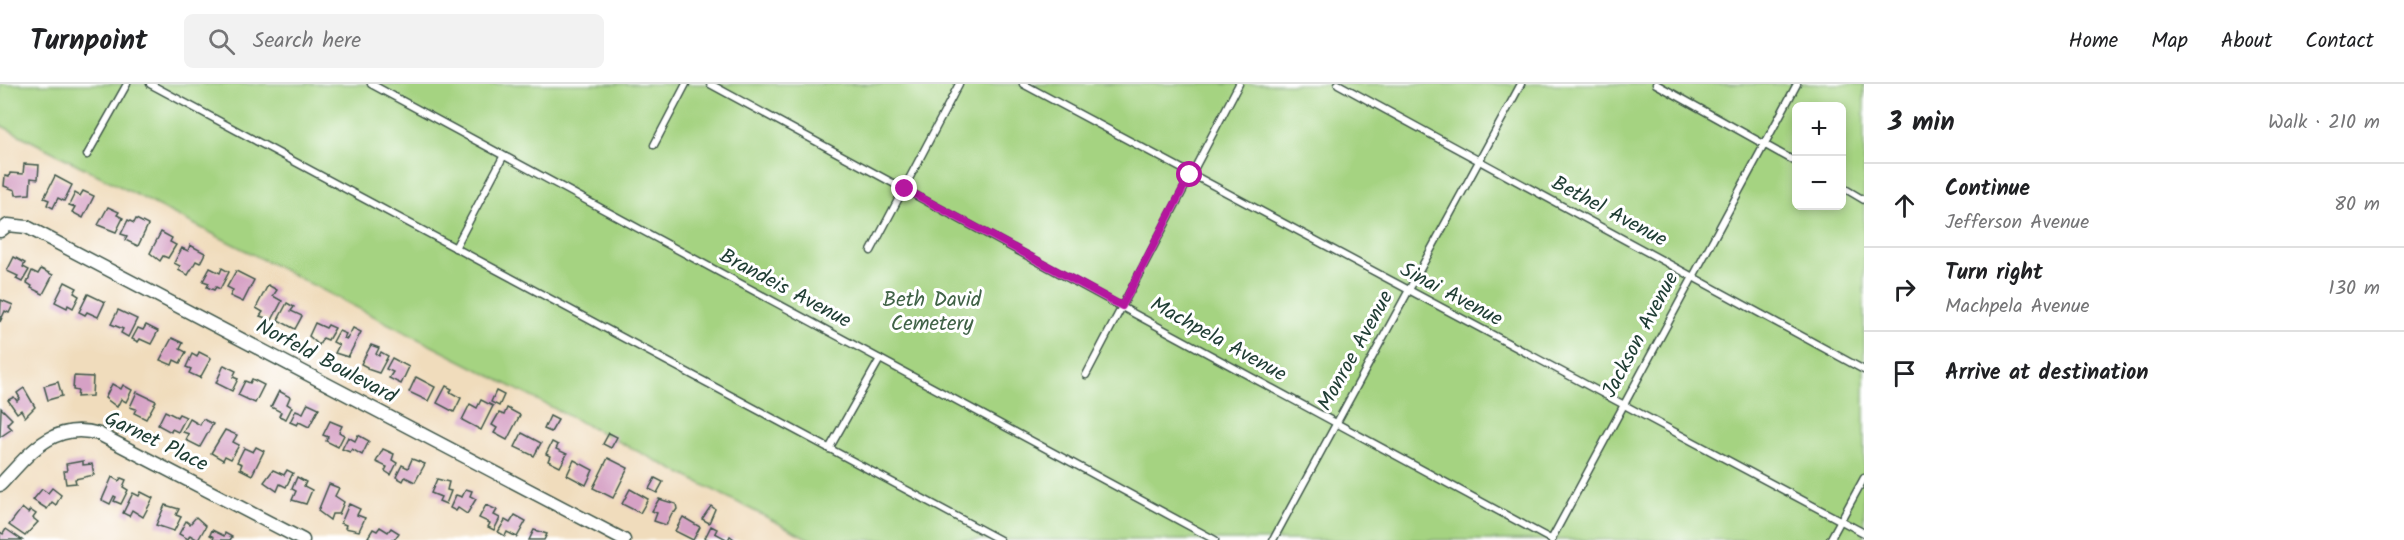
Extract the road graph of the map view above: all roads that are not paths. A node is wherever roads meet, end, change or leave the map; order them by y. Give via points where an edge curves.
1 (127, 84) edge
2 (150, 84) edge
3 (371, 84) edge
4 (686, 84) edge
5 (710, 84) edge
6 (959, 84) edge
7 (1023, 84) edge
8 (1239, 84) edge
9 (1338, 84) edge
10 (1521, 84) edge
11 (1656, 84) edge
12 (1797, 84) edge
13 (1763, 144) junction
14 (654, 145) dead end
15 (87, 155) dead end
16 (504, 157) junction
17 (1792, 159) edge
18 (1480, 161) junction
19 (1190, 175) junction
20 (905, 189) junction
21 (1846, 189) edge
22 (1864, 200) edge
23 (4, 228) edge
24 (455, 248) junction
25 (871, 251) dead end
26 (1692, 276) junction
27 (1409, 291) junction
28 (1122, 306) junction
29 (880, 359) junction
30 (1864, 370) edge
31 (1086, 375) dead end
32 (1623, 405) junction
33 (1335, 422) junction
34 (829, 449) junction
35 (1864, 478) edge
36 (0, 485) edge
37 (1840, 520) junction
38 (1864, 533) edge
39 (303, 540) edge
40 (624, 540) edge
41 (1000, 540) edge
42 (1215, 540) edge
43 (1273, 540) edge
44 (1551, 540) edge
45 (1830, 540) edge

1 - 15 lane
2 - 24 lane
3 - 16 lane, Brandeis Avenue
4 - 14 lane
5 - 20 lane, Machpela Avenue
6 - 20 lane
7 - 19 lane, Sinai Avenue
8 - 19 lane
9 - 18 lane, Bethel Avenue
10 - 18 lane, Monroe Avenue
11 - 13 lane
12 - 13 lane, Jackson Avenue
13 - 17 lane
13 - 26 lane, Jackson Avenue
16 - 24 lane
16 - 29 lane, Brandeis Avenue
18 - 26 lane, Bethel Avenue
18 - 27 lane, Monroe Avenue
19 - 27 lane, Sinai Avenue
19 - 28 lane
20 - 25 lane
20 - 28 lane, Machpela Avenue
21 - 22 lane
23 - 40 street, Norfeld Boulevard via 27,227 50,238
24 - 34 lane
26 - 30 lane, Bethel Avenue
26 - 32 lane, Jackson Avenue
27 - 32 lane, Sinai Avenue
27 - 33 lane, Monroe Avenue
28 - 31 lane
28 - 33 lane, Machpela Avenue
29 - 34 lane
29 - 42 lane, Brandeis Avenue
32 - 37 lane, Sinai Avenue
32 - 44 lane, Jackson Avenue
33 - 43 lane, Monroe Avenue
33 - 44 lane, Machpela Avenue
34 - 41 lane
35 - 37 lane
36 - 39 street, Garnet Place via 44,441 68,431 89,431
37 - 38 lane, Sinai Avenue
37 - 45 lane

